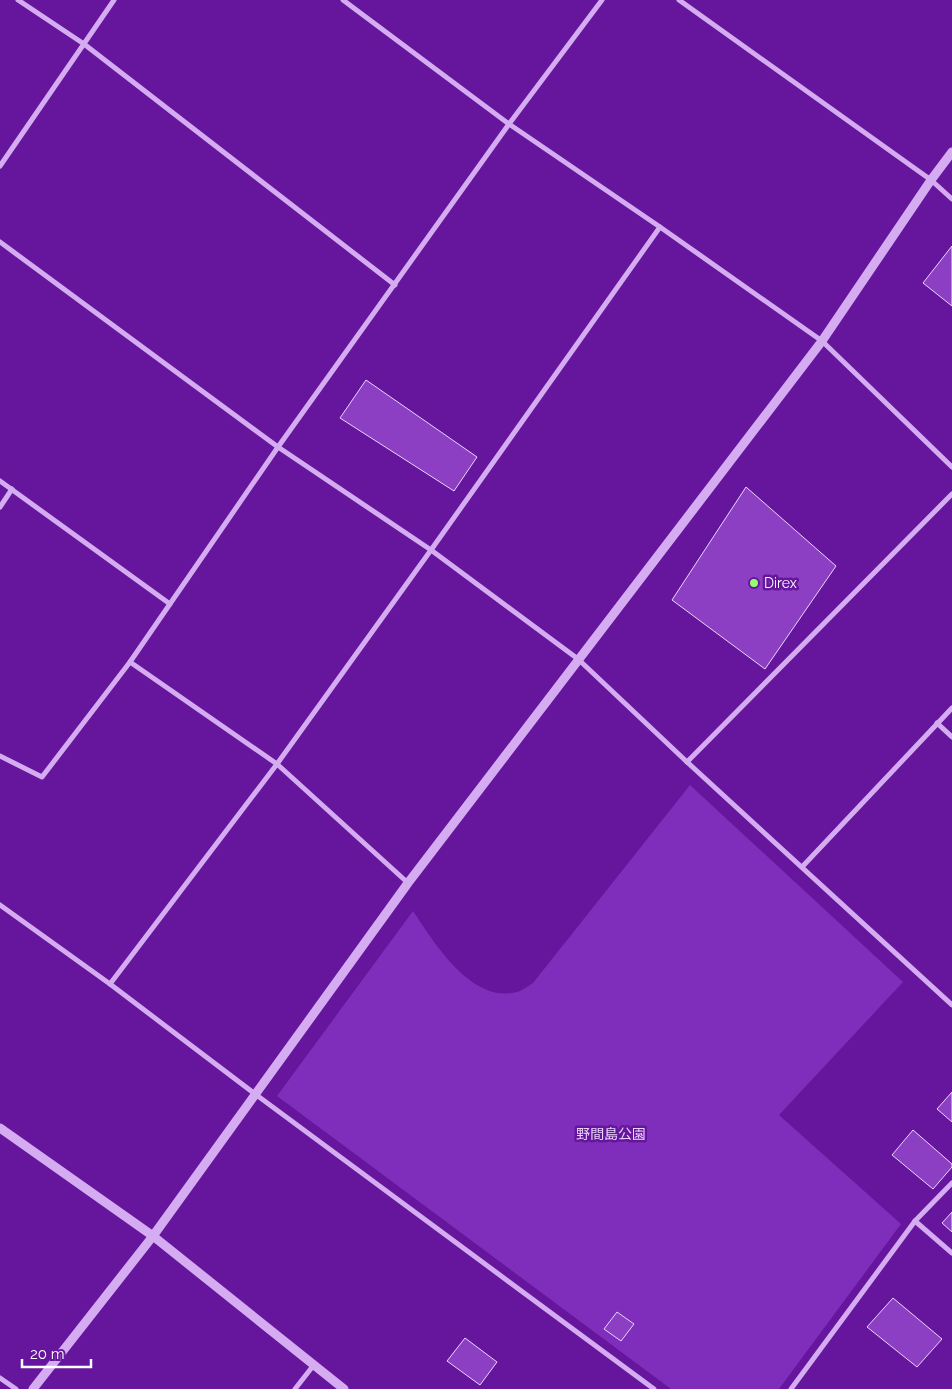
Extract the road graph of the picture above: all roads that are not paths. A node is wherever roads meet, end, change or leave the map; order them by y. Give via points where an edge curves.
1 (18, 0) edge
2 (114, 0) edge
3 (344, 0) edge
4 (602, 0) edge
5 (679, 0) edge
6 (84, 44) junction
7 (509, 124) junction
8 (952, 152) edge
9 (0, 166) edge
10 (931, 180) junction
11 (952, 199) edge
12 (660, 227) junction
13 (0, 242) edge
14 (395, 285) junction
15 (822, 341) junction
16 (278, 447) junction
17 (952, 467) edge
18 (0, 481) edge
19 (12, 490) junction
20 (952, 494) edge
21 (0, 507) edge
22 (431, 550) junction
23 (170, 604) junction
24 (578, 659) junction
25 (130, 662) junction
26 (952, 708) edge
27 (937, 723) junction
28 (952, 737) edge
29 (0, 756) edge
30 (687, 762) junction
31 (277, 764) junction
32 (802, 867) junction
33 (408, 883) junction
34 (0, 905) edge
35 (110, 984) junction
36 (952, 1005) edge
37 (255, 1094) junction
38 (0, 1128) edge
39 (952, 1183) edge
40 (915, 1221) junction
41 (153, 1236) junction
42 (952, 1253) edge
43 (313, 1366) junction
44 (0, 1378) edge
45 (16, 1389) edge
46 (32, 1389) edge
47 (295, 1389) edge
48 (344, 1389) edge
49 (654, 1389) edge
50 (791, 1389) edge

1 - 6 street
2 - 6 street
3 - 7 street
4 - 7 street
5 - 10 street
6 - 9 street
6 - 14 street
7 - 12 street
7 - 14 street
8 - 10 street
10 - 11 street
10 - 15 street
12 - 15 street
12 - 22 street
13 - 16 street
14 - 16 street
15 - 17 street
15 - 24 street
16 - 22 street
16 - 23 street
18 - 19 street
19 - 21 street
19 - 23 street
20 - 30 street
22 - 24 street
22 - 31 street
23 - 25 street
24 - 30 street
24 - 33 street
25 - 29 street via 42,777
25 - 31 street
26 - 27 street
27 - 28 street
27 - 32 street
30 - 32 street
31 - 33 street
31 - 35 street
32 - 36 street
33 - 37 street
34 - 35 street
35 - 37 street
37 - 41 street
37 - 49 street
38 - 41 street
39 - 40 street
40 - 42 street
40 - 50 street
41 - 43 street
41 - 46 street
43 - 47 street
43 - 48 street
44 - 45 street

